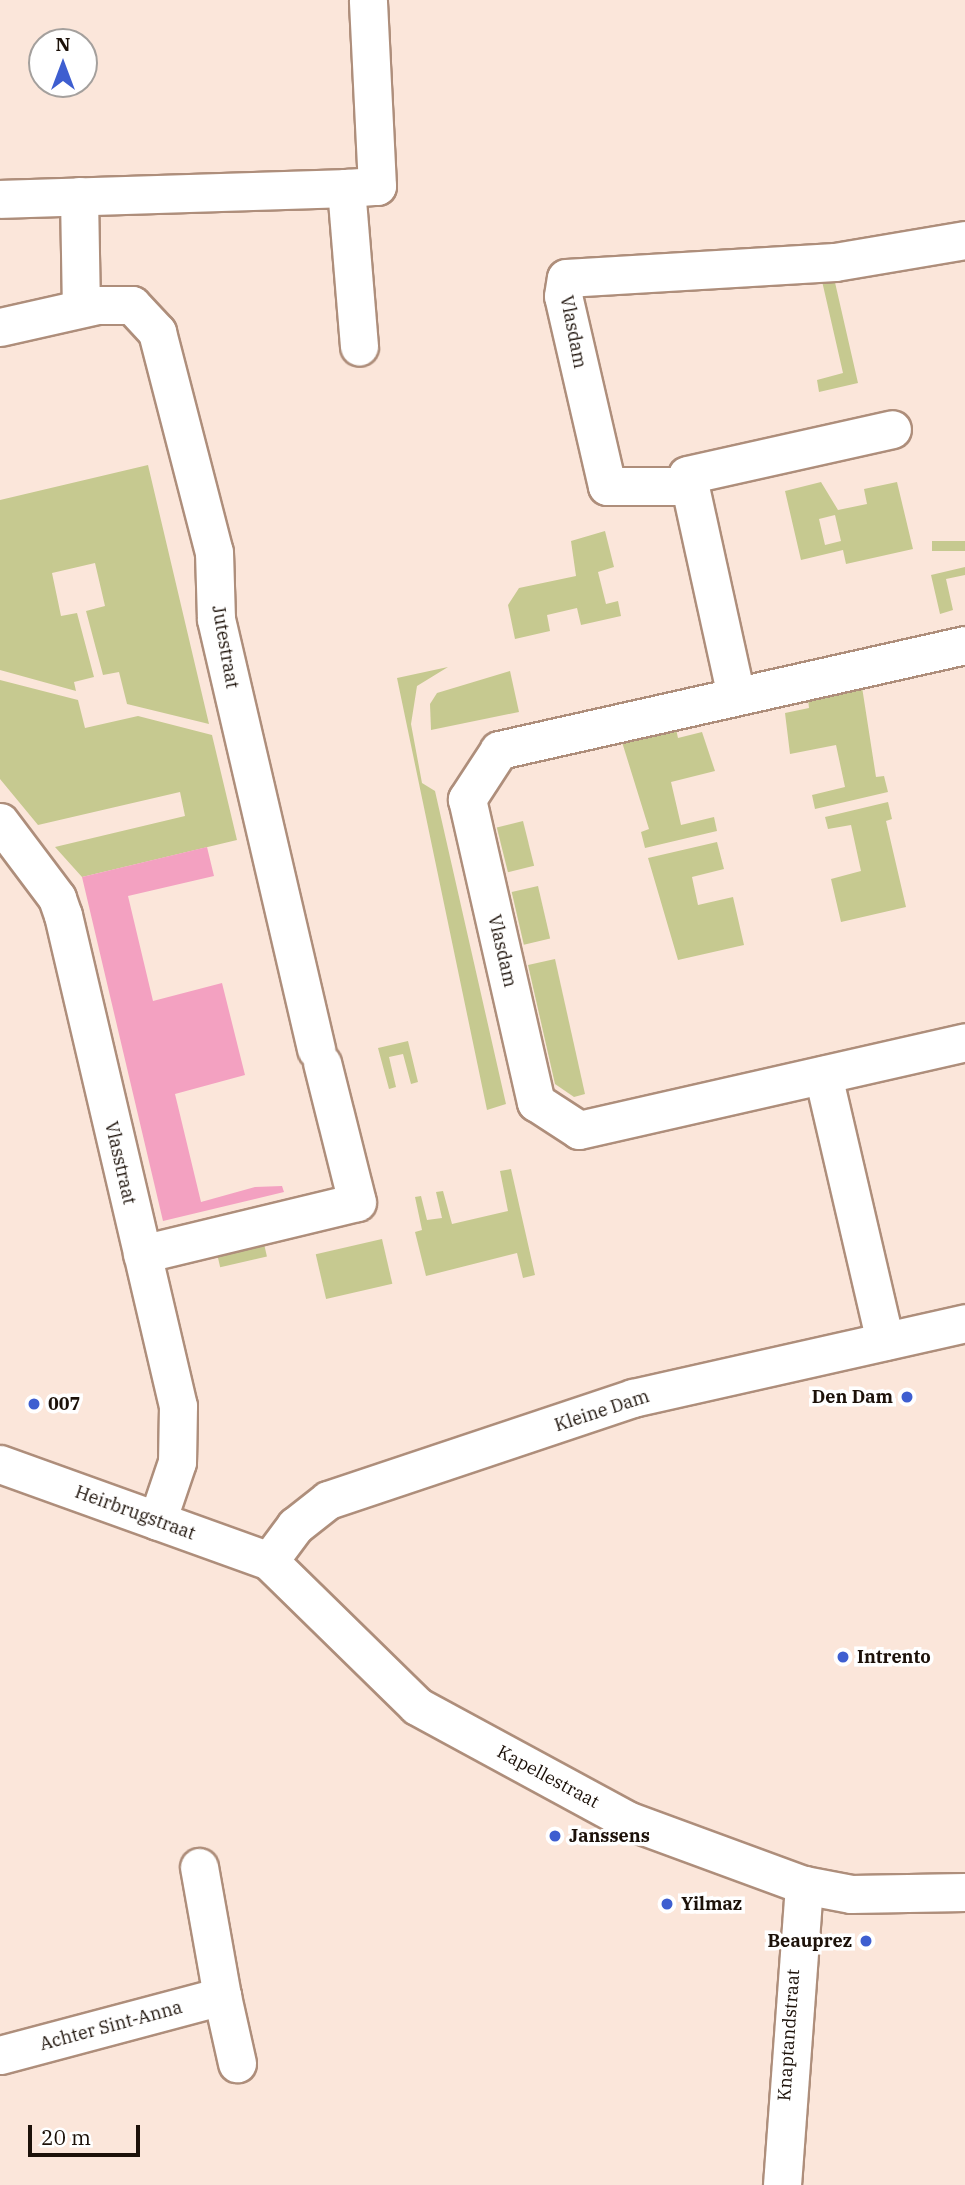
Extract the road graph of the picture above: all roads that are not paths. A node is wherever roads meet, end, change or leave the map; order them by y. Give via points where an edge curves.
1 (368, 0) edge
2 (346, 188) junction
3 (79, 196) junction
4 (0, 199) edge
5 (965, 240) edge
6 (81, 308) junction
7 (0, 327) edge
8 (359, 346) dead end
9 (892, 429) dead end
10 (690, 486) junction
11 (965, 645) edge
12 (736, 696) junction
13 (0, 822) edge
14 (965, 1042) edge
15 (823, 1075) junction
16 (142, 1254) junction
17 (965, 1323) edge
18 (885, 1341) junction
19 (0, 1464) edge
20 (157, 1521) junction
21 (270, 1561) junction
22 (199, 1867) dead end
23 (804, 1885) junction
24 (965, 1892) edge
25 (222, 1996) junction
26 (0, 2055) edge
27 (237, 2063) dead end
28 (782, 2185) edge

1 - 2 street via 377,186
2 - 3 street
2 - 8 street
3 - 4 street
3 - 6 street
5 - 10 street, Vlasdam via 835,262 566,278 563,296 607,486
6 - 7 street, Jutestraat
6 - 16 street, Jutestraat via 132,304 157,332 214,552 216,619 357,1202
9 - 10 street via 687,475
10 - 12 street
11 - 12 street, Vlasdam
12 - 15 street, Vlasdam via 499,750 467,799 536,1102 579,1130
13 - 16 street, Vlasstraat via 60,906
14 - 15 street, Vlasdam
15 - 18 street
16 - 20 street, Vlasstraat via 181,1425 177,1462
17 - 18 street, Kleine Dam
18 - 21 street, Kleine Dam via 633,1398 328,1500 295,1526
19 - 20 street, Heirbrugstraat
20 - 21 street, Heirbrugstraat
21 - 23 street, Kapellestraat via 416,1706 627,1820
22 - 25 street
23 - 24 street, Kapellestraat via 851,1894
23 - 28 street, Knaptandstraat
25 - 26 street, Achter Sint-Anna
25 - 27 street

